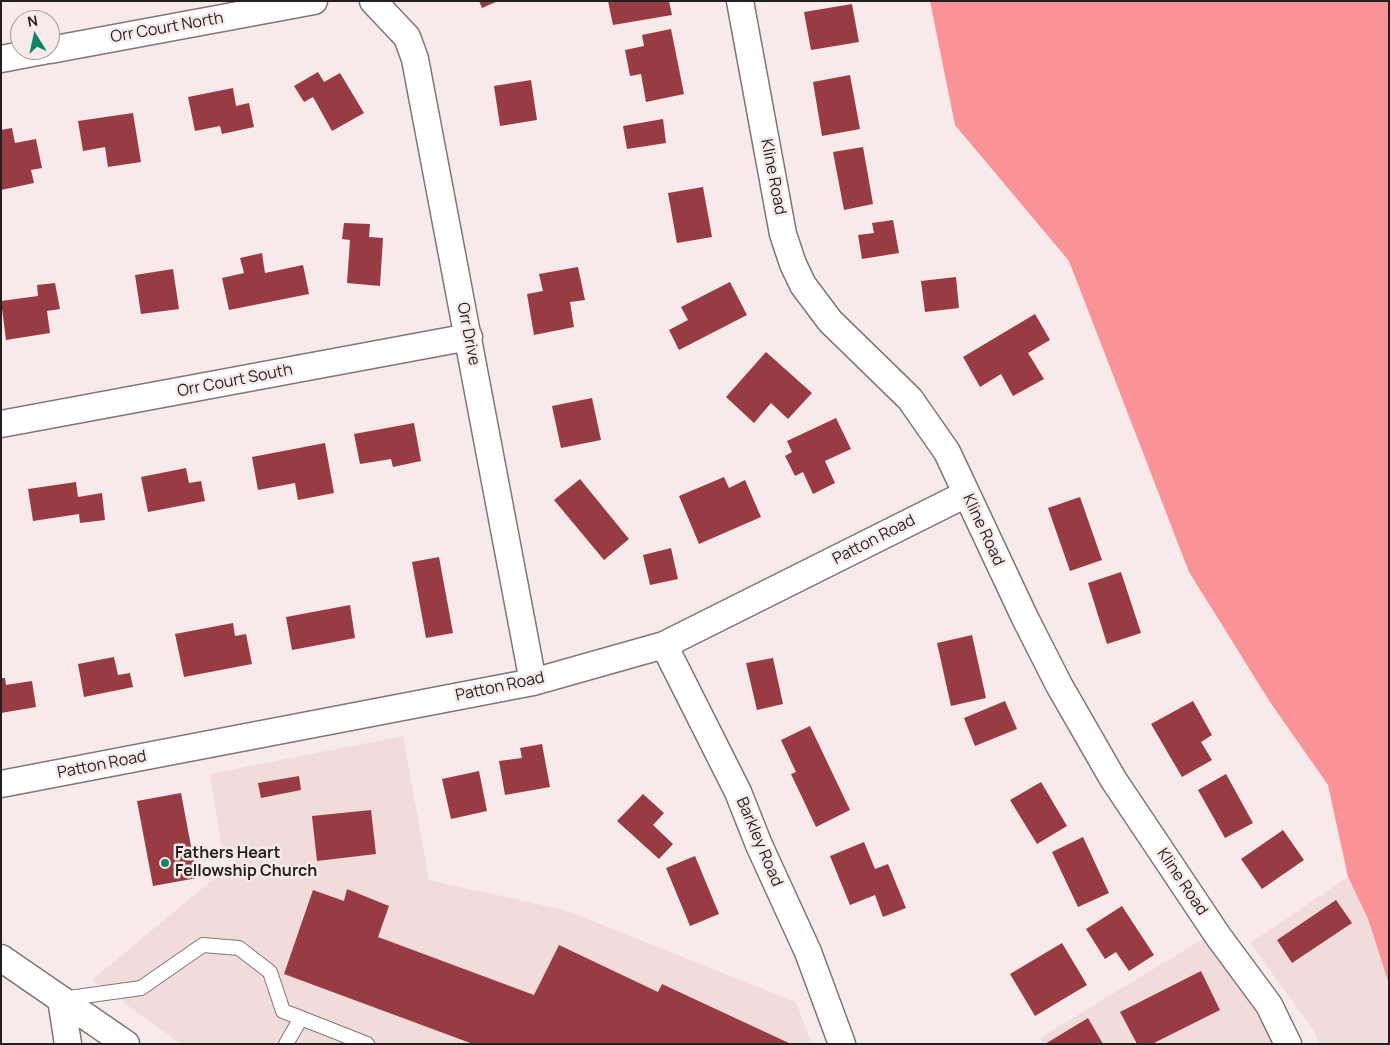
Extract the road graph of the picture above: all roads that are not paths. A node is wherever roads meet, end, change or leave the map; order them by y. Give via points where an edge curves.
1 (314, 1) edge
2 (373, 1) edge
3 (740, 1) edge
4 (60, 48) edge
5 (469, 337) junction
6 (1, 424) edge
7 (966, 494) junction
8 (664, 645) junction
9 (533, 682) junction
10 (1, 784) edge
11 (1, 958) edge
12 (61, 1000) junction
13 (302, 1018) junction
14 (68, 1044) edge
15 (126, 1044) edge
16 (286, 1044) edge
17 (367, 1044) edge
18 (842, 1044) edge
19 (1288, 1044) edge

1 - 4 street, Orr Court North
2 - 5 street, Orr Drive via 408,38 416,58
3 - 7 street, Kline Road via 783,234 793,264 803,285 830,321 910,399 947,452
5 - 6 street, Orr Court South
5 - 9 street, Orr Drive
7 - 8 street, Patton Road
7 - 19 street, Kline Road via 1058,685 1113,779 1218,936 1269,1005
8 - 9 street, Patton Road
8 - 18 street, Barkley Road via 738,792 808,952
9 - 10 street, Patton Road
11 - 12 street
12 - 13 lane via 141,988 203,945 240,948 270,972 283,1011
12 - 14 street
12 - 15 street
13 - 16 lane
13 - 17 lane

